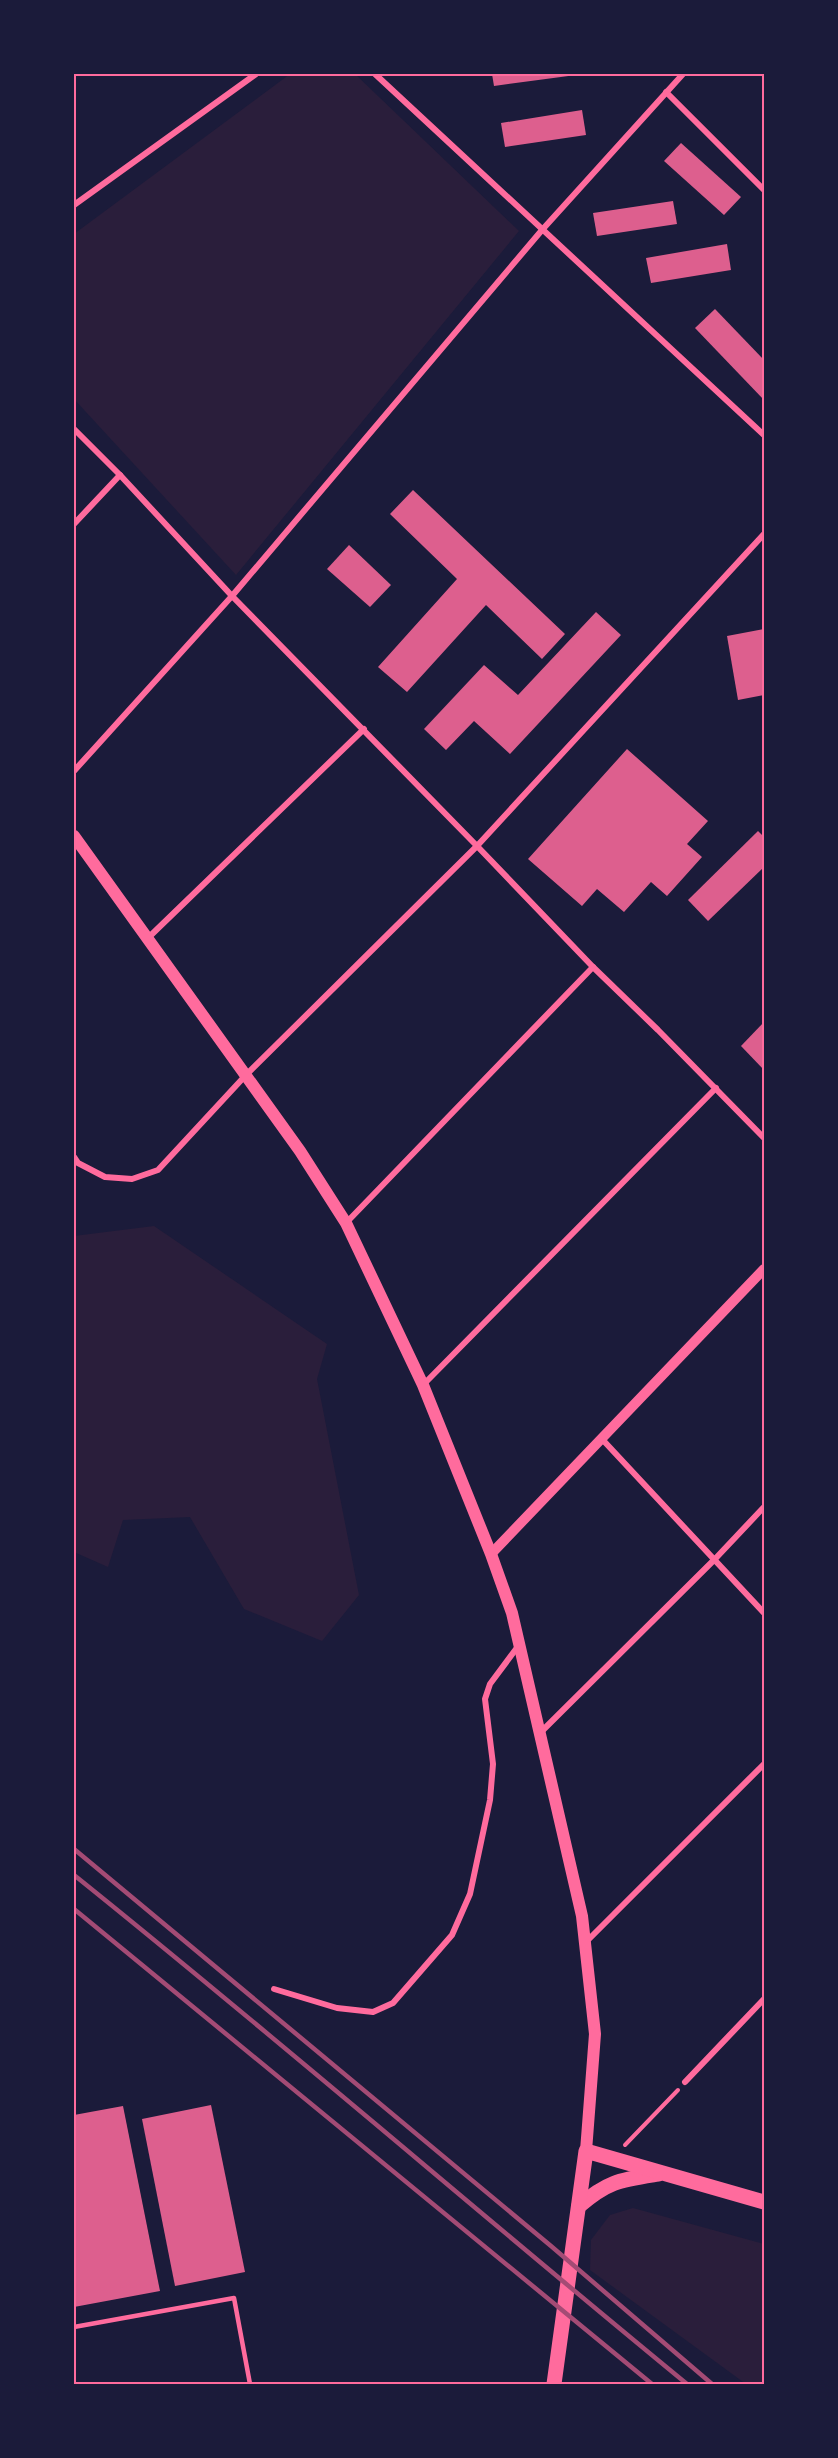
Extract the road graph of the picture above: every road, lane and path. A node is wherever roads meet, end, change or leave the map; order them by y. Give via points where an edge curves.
1 (256, 74) edge
2 (375, 74) edge
3 (683, 74) edge
4 (666, 92) junction
5 (765, 190) edge
6 (74, 206) edge
7 (542, 230) junction
8 (74, 429) edge
9 (765, 435) edge
10 (120, 475) junction
11 (74, 524) edge
12 (765, 534) edge
13 (232, 596) junction
14 (364, 729) junction
15 (74, 771) edge
16 (74, 836) edge
17 (477, 846) junction
18 (148, 938) junction
19 (592, 967) junction
20 (245, 1076) junction
21 (716, 1088) junction
22 (765, 1138) edge
23 (74, 1157) edge
24 (346, 1223) junction
25 (765, 1269) edge
26 (423, 1385) junction
27 (601, 1438) junction
28 (765, 1507) edge
29 (491, 1554) junction
30 (715, 1559) junction
31 (765, 1613) edge
32 (519, 1645) junction
33 (540, 1734) junction
34 (765, 1764) edge
35 (585, 1943) junction
36 (274, 1989) dead end
37 (765, 1999) edge
38 (685, 2082) joint
39 (586, 2151) junction
40 (612, 2158) junction
41 (663, 2173) junction
42 (765, 2202) edge
43 (579, 2206) junction
44 (74, 2327) edge
45 (250, 2385) edge
46 (554, 2385) edge

1 - 6 street
2 - 7 street
3 - 4 street
4 - 5 street
4 - 7 street
7 - 9 street
7 - 13 street
8 - 10 street
10 - 11 street
10 - 13 street
12 - 17 street
13 - 14 street
13 - 15 street
14 - 17 street
14 - 18 street
16 - 18 main road
17 - 19 street
17 - 20 street
18 - 20 main road
19 - 21 street
19 - 24 street
20 - 23 street via 158,1170 132,1179 105,1178
20 - 24 main road
21 - 22 street
21 - 26 street
24 - 26 main road
25 - 27 street
26 - 29 main road
27 - 29 street
27 - 30 street
28 - 30 street
29 - 32 main road
30 - 31 street
30 - 33 street
32 - 33 main road
32 - 36 street via 490,1684 485,1699 493,1764 490,1800 470,1894 452,1935 393,2003 373,2012 337,2008
33 - 35 main road
34 - 35 street
35 - 39 main road via 595,2034
37 - 38 street
38 - 40 path
39 - 40 main road
39 - 43 main road
40 - 41 main road
41 - 42 main road
41 - 43 main road via 619,2180 600,2188
43 - 46 main road
44 - 45 lane via 234,2298

